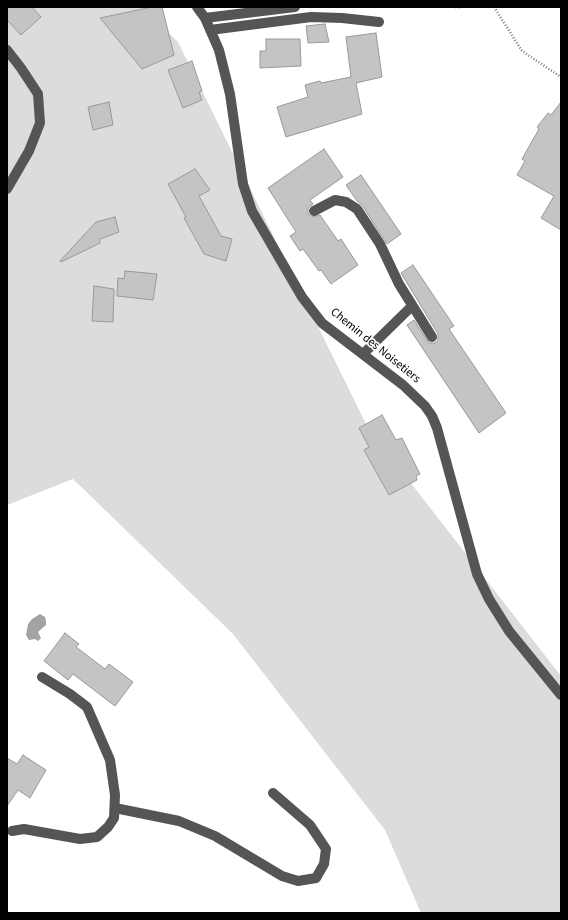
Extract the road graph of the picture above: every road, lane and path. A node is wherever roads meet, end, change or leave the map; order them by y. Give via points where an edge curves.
1 (197, 7) edge
2 (295, 7) edge
3 (456, 7) edge
4 (460, 7) edge
5 (494, 7) edge
6 (205, 18) junction
7 (379, 22) dead end
8 (210, 30) junction
9 (7, 50) edge
10 (561, 77) edge
11 (7, 189) edge
12 (314, 211) dead end
13 (412, 306) junction
14 (432, 337) dead end
15 (362, 354) junction
16 (42, 677) dead end
17 (561, 695) edge
18 (273, 793) dead end
19 (115, 808) junction
20 (12, 831) dead end

1 - 6 street, Chemin des Noisetiers
2 - 6 street
3 - 4 path
5 - 10 path via 522,51
6 - 8 street, Chemin des Noisetiers
7 - 8 street via 311,17
8 - 15 street, Chemin des Noisetiers via 219,50 230,94 243,184 252,211 302,297 322,323
9 - 11 street via 38,94 40,123 29,151
12 - 13 street via 335,200 346,202 357,209 380,244
13 - 14 street
13 - 15 street
15 - 17 street, Chemin des Noisetiers via 414,395 432,416 477,574 509,631
16 - 19 street via 87,707 110,760
18 - 19 street via 310,825 326,849 324,864 316,878 298,881 282,876 215,836 179,821
19 - 20 street via 114,818 97,837 80,839 24,829

